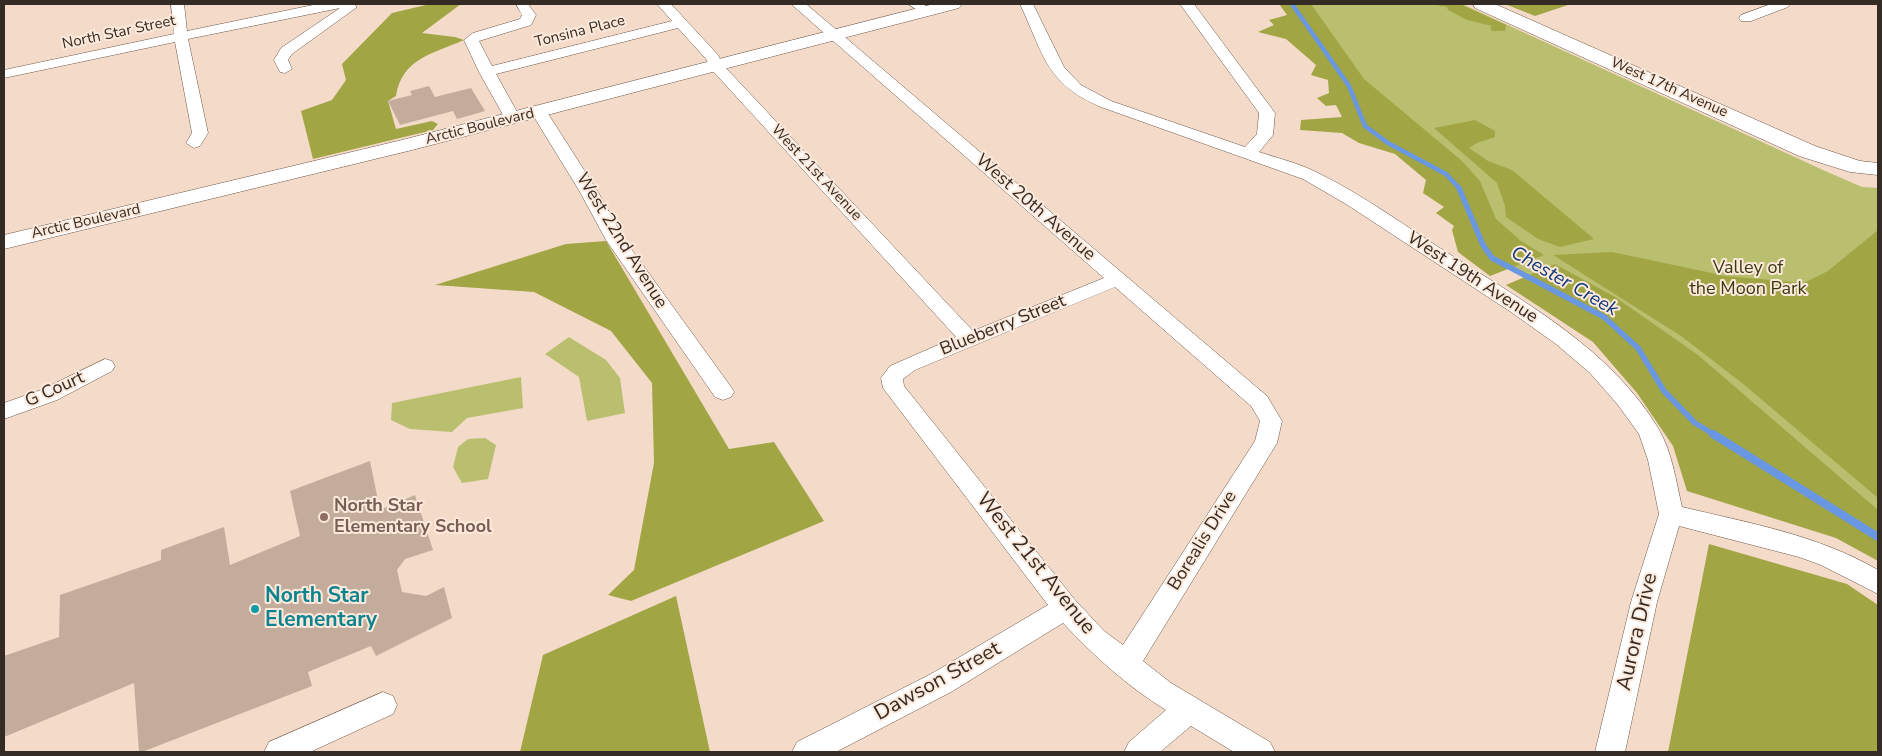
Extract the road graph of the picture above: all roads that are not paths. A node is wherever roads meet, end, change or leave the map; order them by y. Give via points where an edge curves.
1 (177, 4) edge
2 (522, 4) edge
3 (664, 4) edge
4 (798, 4) edge
5 (953, 4) edge
6 (1027, 4) edge
7 (1187, 4) edge
8 (1482, 4) edge
9 (1783, 4) edge
10 (920, 7) edge
11 (1746, 18) dead end
12 (681, 23) junction
13 (833, 35) junction
14 (181, 37) junction
15 (716, 66) junction
16 (285, 69) dead end
17 (486, 72) junction
18 (4, 74) edge
19 (539, 112) junction
20 (513, 119) junction
21 (194, 143) dead end
22 (1249, 152) junction
23 (1868, 168) edge
24 (4, 242) edge
25 (1118, 279) junction
26 (970, 340) junction
27 (105, 366) dead end
28 (892, 378) joint
29 (723, 392) dead end
30 (4, 411) edge
31 (1270, 414) joint
32 (1671, 514) junction
33 (1878, 583) edge
34 (1066, 608) junction
35 (1125, 665) junction
36 (383, 705) dead end
37 (1189, 709) junction
38 (279, 752) edge
39 (807, 752) edge
40 (1139, 752) edge
41 (1260, 752) edge
42 (1610, 752) edge

1 - 14 street
2 - 17 street via 529,14 526,22 472,38 470,43
3 - 12 street, West 21st Avenue
4 - 13 street, West 20th Avenue
5 - 10 main road, Arctic Boulevard
6 - 22 street, West 19th Avenue via 1061,74 1072,85 1106,104
7 - 22 street via 1267,113 1266,135
8 - 23 main road, West 17th Avenue via 1807,151
9 - 11 street
10 - 13 main road, Arctic Boulevard
12 - 15 street, West 21st Avenue via 713,58
12 - 17 street, Tonsina Place
13 - 15 main road, Arctic Boulevard
13 - 25 street, West 20th Avenue
14 - 16 street, North Star Street via 336,4 350,7 286,50 281,60
14 - 18 street, North Star Street
14 - 21 street via 200,132
15 - 19 main road, Arctic Boulevard
15 - 26 street, West 21st Avenue
17 - 20 street
19 - 20 main road, Arctic Boulevard
19 - 29 street, West 22nd Avenue via 615,240
20 - 24 main road, Arctic Boulevard
22 - 32 street, West 19th Avenue via 1324,183 1518,307 1597,368 1649,432 1660,460
25 - 26 street, Blueberry Street
25 - 31 street, West 20th Avenue
26 - 28 street, Blueberry Street via 908,365
27 - 30 street, G Court via 49,395
28 - 34 street, West 21st Avenue via 901,399
31 - 35 street, Borealis Drive via 1272,427 1266,443
32 - 33 street via 1833,558
32 - 42 street, Aurora Drive via 1638,624
34 - 35 street, West 21st Avenue via 1095,640
34 - 39 street, Dawson Street via 941,683
35 - 37 street, West 21st Avenue
36 - 38 street
37 - 40 street
37 - 41 street, West 21st Avenue

